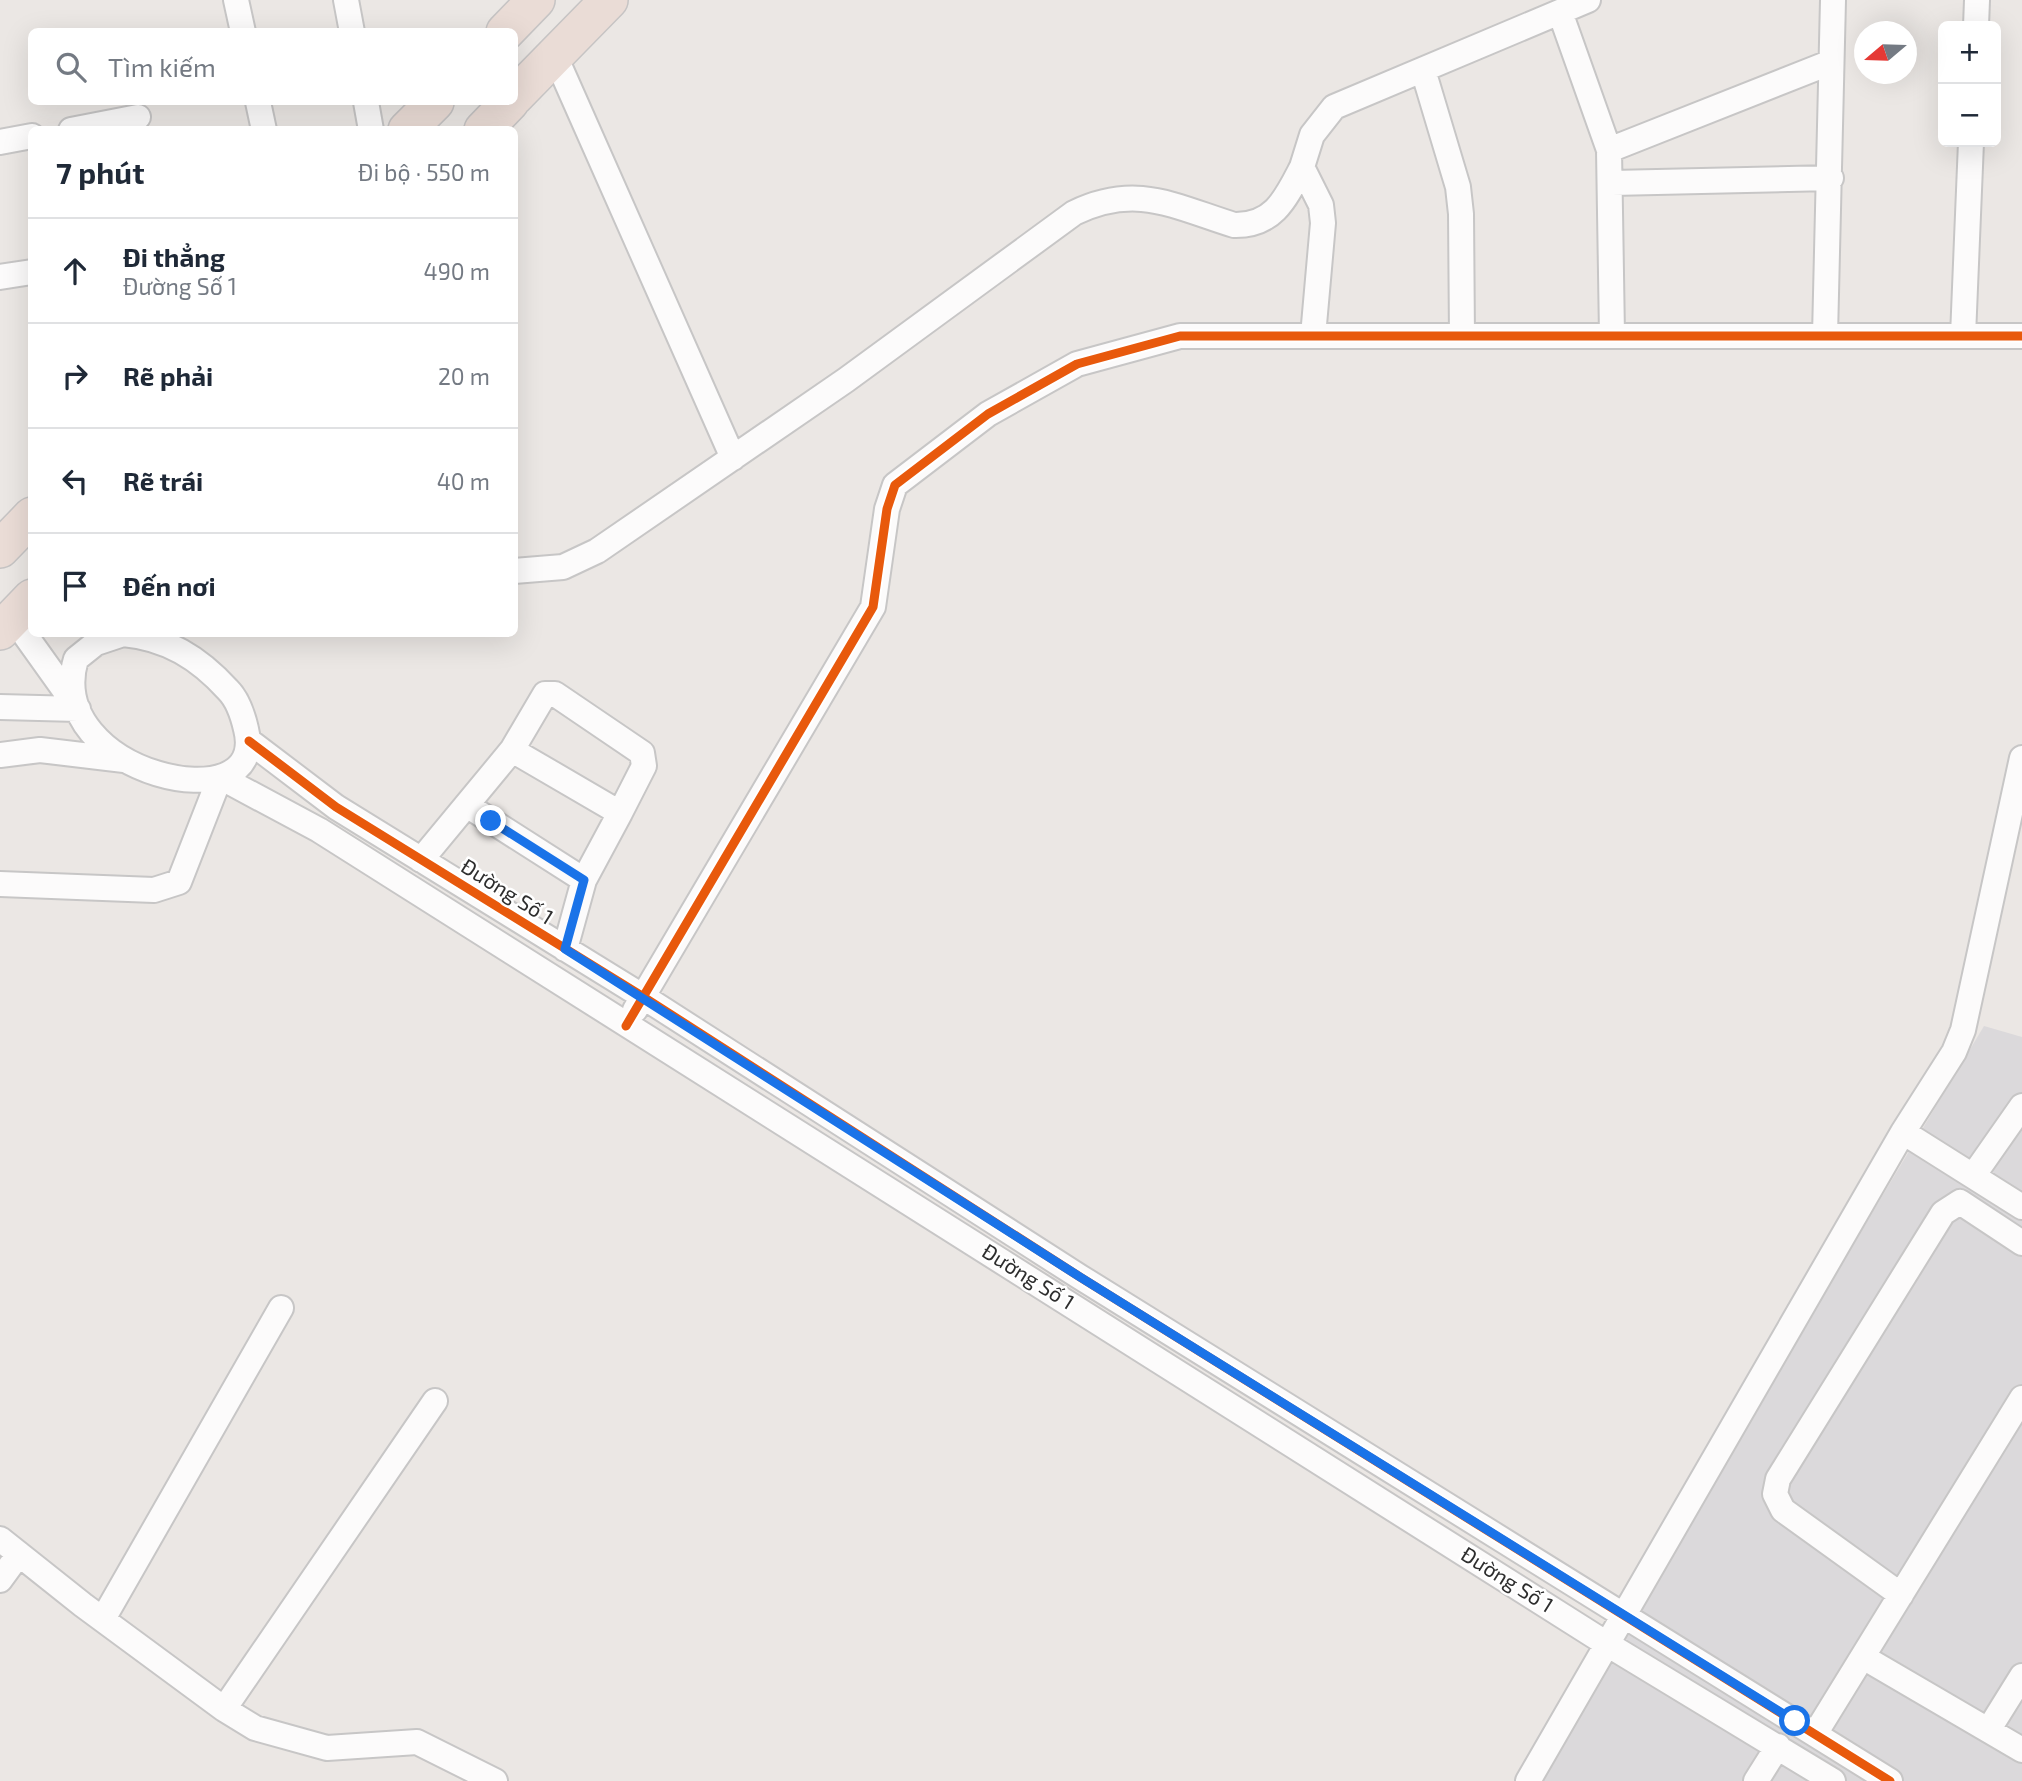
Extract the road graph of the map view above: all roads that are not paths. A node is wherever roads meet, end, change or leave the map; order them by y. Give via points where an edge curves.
1 (236, 0) edge
2 (346, 0) edge
3 (609, 0) edge
4 (1588, 0) edge
5 (1977, 0) edge
6 (1830, 5) edge
7 (1560, 12) junction
8 (1976, 21) edge
9 (242, 28) edge
10 (351, 28) edge
11 (555, 56) junction
12 (1829, 63) junction
13 (1423, 70) junction
14 (518, 93) edge
15 (259, 105) edge
16 (367, 105) edge
17 (432, 105) edge
18 (507, 105) edge
19 (138, 116) edge
20 (90, 126) edge
21 (263, 126) edge
22 (370, 126) edge
23 (411, 126) edge
24 (487, 126) edge
25 (28, 137) edge
26 (0, 142) edge
27 (1971, 147) edge
28 (1609, 150) junction
29 (1302, 167) junction
30 (1831, 178) junction
31 (1612, 183) junction
32 (28, 272) edge
33 (0, 276) edge
34 (1612, 335) junction
35 (1313, 336) junction
36 (1462, 336) junction
37 (1825, 336) junction
38 (1963, 336) junction
39 (2022, 336) edge
40 (733, 458) junction
41 (28, 520) edge
42 (0, 550) edge
43 (518, 570) edge
44 (15, 615) edge
45 (28, 634) edge
46 (30, 637) edge
47 (113, 637) edge
48 (139, 637) edge
49 (189, 645) edge
50 (0, 707) edge
51 (78, 709) junction
52 (249, 741) junction
53 (512, 750) junction
54 (0, 755) edge
55 (2022, 758) edge
56 (126, 760) junction
57 (220, 777) junction
58 (468, 806) junction
59 (620, 813) junction
60 (421, 860) junction
61 (584, 880) junction
62 (0, 884) edge
63 (565, 949) junction
64 (642, 996) junction
65 (626, 1026) junction
66 (2022, 1106) edge
67 (1903, 1132) junction
68 (1973, 1176) junction
69 (2022, 1207) edge
70 (2022, 1243) edge
71 (281, 1308) dead end
72 (2022, 1398) edge
73 (435, 1401) dead end
74 (10, 1546) edge
75 (0, 1580) edge
76 (1901, 1595) junction
77 (1625, 1615) junction
78 (103, 1619) junction
79 (1607, 1644) junction
80 (1863, 1657) junction
81 (2022, 1676) edge
82 (224, 1709) junction
83 (1989, 1729) junction
84 (1815, 1734) junction
85 (1778, 1746) junction
86 (2022, 1750) edge
87 (495, 1781) edge
88 (1528, 1781) edge
89 (1756, 1781) edge
90 (1833, 1781) edge
91 (1890, 1781) edge

1 - 9 street
2 - 10 street
3 - 11 highway
4 - 7 street
5 - 8 street
6 - 12 street
7 - 13 street
7 - 28 street
11 - 14 highway
11 - 40 street
12 - 28 street
12 - 30 street
13 - 29 street via 1334,107 1312,135
13 - 36 street via 1458,187
15 - 21 street
16 - 22 street
17 - 23 highway
18 - 24 highway
19 - 20 street
25 - 26 street
27 - 38 street
28 - 31 street
29 - 35 street via 1321,205 1323,222
29 - 40 street via 1276,212 1249,226 1150,198 1111,199 1074,213
30 - 31 street
30 - 37 street
31 - 34 street
32 - 33 street
34 - 36 street
34 - 37 street
35 - 36 street
35 - 64 street via 1180,336 1077,364 988,414 895,485 887,509 873,607
37 - 38 street
38 - 39 street
40 - 43 street via 597,551 563,567
41 - 42 highway
44 - 45 street
46 - 51 street
47 - 51 street via 76,659 71,681
48 - 49 street
49 - 52 street via 232,694
50 - 51 street
51 - 56 street via 98,737
52 - 57 street via 240,763
52 - 60 street, Đường Số 1 via 336,807
53 - 58 street
53 - 59 street
53 - 59 street via 545,694 555,694 642,753 644,766
54 - 56 street via 40,750
55 - 67 street via 1963,1030
56 - 57 street via 171,779
57 - 62 street via 179,882 154,890
57 - 65 street, Đường Số 1 via 320,830
58 - 60 street
58 - 61 street
59 - 61 street
60 - 63 street, Đường Số 1
61 - 63 street
63 - 64 street, Đường Số 1
64 - 65 street
64 - 77 street, Đường Số 1 via 1080,1277
65 - 79 street, Đường Số 1
66 - 68 street
67 - 68 street
67 - 77 street
68 - 69 street
70 - 76 street via 1960,1202 1942,1213 1778,1479 1775,1494 1783,1510
71 - 78 street
72 - 76 street
73 - 82 street
74 - 75 street
74 - 78 street
76 - 80 street
77 - 79 street
77 - 84 street, Đường Số 1
78 - 82 street
79 - 85 street, Đường Số 1
79 - 88 street
80 - 83 street
80 - 84 street
81 - 83 street
82 - 87 street via 255,1728 316,1747 416,1742
83 - 86 street
84 - 91 street, Đường Số 1
85 - 89 street
85 - 90 street, Đường Số 1

